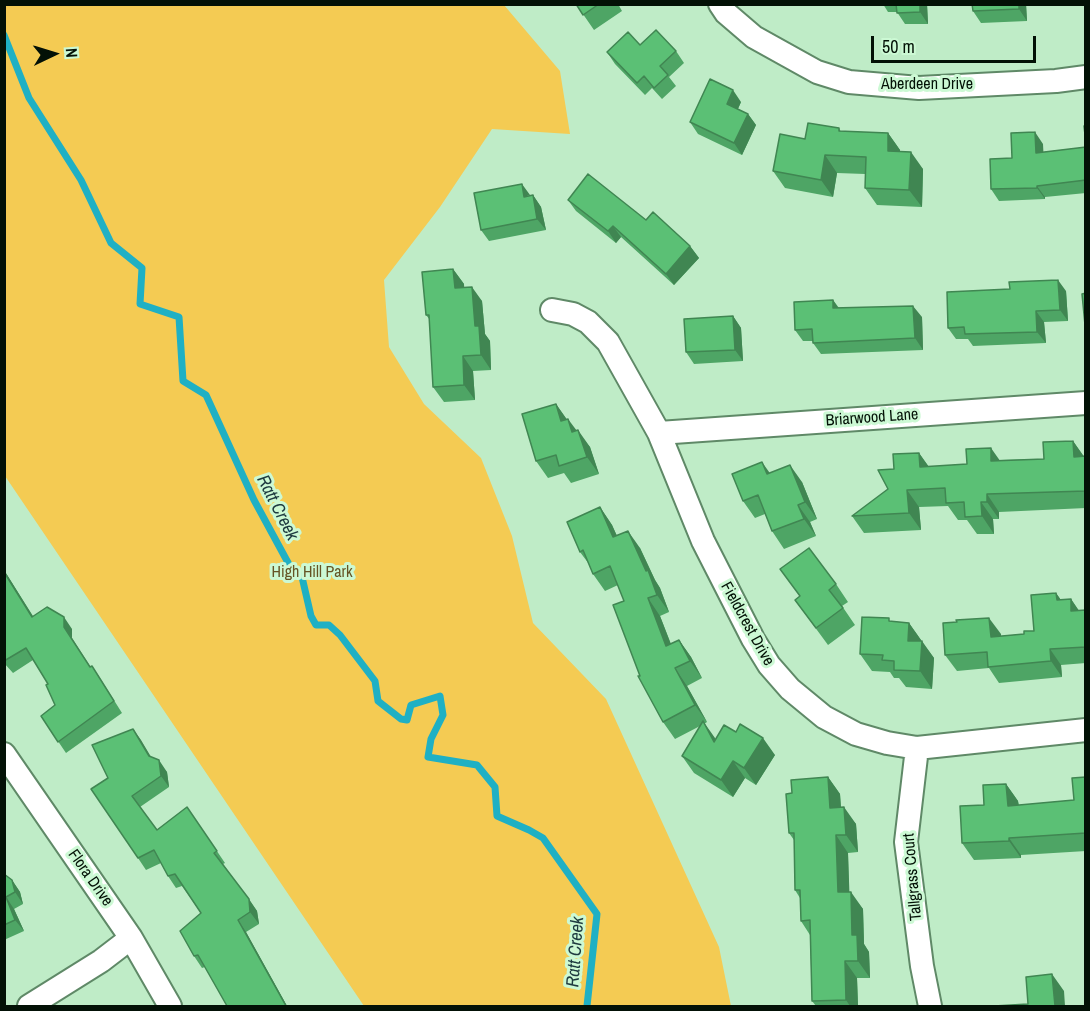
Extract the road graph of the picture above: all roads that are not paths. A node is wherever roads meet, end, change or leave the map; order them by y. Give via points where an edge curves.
1 (720, 4) edge
2 (1086, 77) edge
3 (552, 310) dead end
4 (1086, 403) edge
5 (659, 433) junction
6 (1086, 730) edge
7 (917, 747) junction
8 (4, 754) edge
9 (131, 938) junction
10 (30, 1006) edge
11 (170, 1006) edge
12 (930, 1006) edge

1 - 2 street, Aberdeen Drive via 754,37 817,72 849,82 919,88
3 - 5 street, Fieldcrest Drive via 588,322 608,342
4 - 5 street, Briarwood Lane
5 - 7 street, Fieldcrest Drive via 703,541 769,664 790,690 824,717 856,734
6 - 7 street, Fieldcrest Drive
7 - 12 street, Tallgrass Court via 906,842
8 - 9 street, Flora Drive
9 - 10 street
9 - 11 street, Flora Drive

